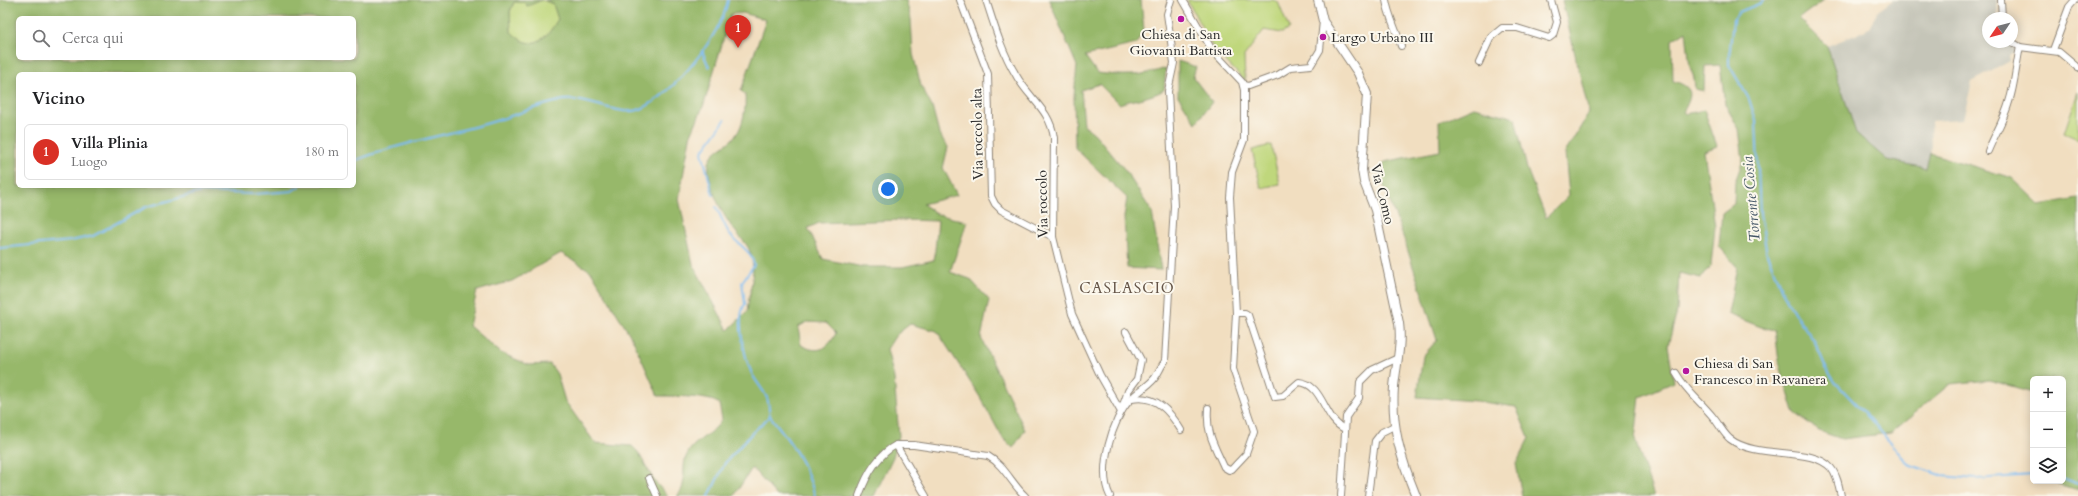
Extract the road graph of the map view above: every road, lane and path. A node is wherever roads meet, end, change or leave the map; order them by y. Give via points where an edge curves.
1 (960, 0) edge
2 (986, 0) edge
3 (1171, 0) edge
4 (1183, 0) edge
5 (1318, 0) edge
6 (1386, 0) edge
7 (1551, 0) edge
8 (2001, 0) edge
9 (2075, 0) edge
10 (2002, 12) edge
11 (1323, 21) junction
12 (1401, 46) dead end
13 (2020, 47) joint
14 (2053, 50) junction
15 (1479, 63) dead end
16 (2078, 68) edge
17 (1243, 85) junction
18 (1988, 151) dead end
19 (1053, 237) junction
20 (1236, 313) junction
21 (1126, 332) dead end
22 (1398, 358) junction
23 (1676, 373) dead end
24 (1130, 400) junction
25 (1208, 408) dead end
26 (1121, 412) junction
27 (1394, 426) junction
28 (1345, 429) junction
29 (1181, 430) dead end
30 (896, 445) junction
31 (649, 478) dead end
32 (657, 496) edge
33 (859, 496) edge
34 (926, 496) edge
35 (1025, 496) edge
36 (1110, 496) edge
37 (1341, 496) edge
38 (1368, 496) edge
39 (1416, 496) edge
40 (1841, 496) edge

1 - 19 street, Via roccolo alta via 988,74 991,196 1002,210
2 - 19 street, Via roccolo via 1015,75 1042,108 1052,125
3 - 24 street via 1167,14 1174,63 1168,92 1174,206 1165,360 1154,379
4 - 17 street via 1212,50
5 - 11 street, Via Como
6 - 12 street via 1387,12 1394,23
7 - 15 street via 1557,22 1553,35 1549,38 1517,28 1502,28 1491,37
8 - 10 street
9 - 14 street via 2069,7
11 - 17 street via 1320,50 1311,65 1291,67 1278,75 1248,86
11 - 22 street, Via Como via 1358,73 1367,94 1362,170 1375,210 1402,338
13 - 14 street
13 - 18 street via 2010,102
14 - 16 street
17 - 20 street via 1244,140 1232,172 1230,197
19 - 26 street, Via roccolo via 1072,314 1100,375
20 - 25 street via 1233,369 1254,431 1246,454 1232,469 1224,468 1210,437 1207,425
20 - 28 street via 1245,313 1248,316 1275,397 1286,394 1299,382 1308,384 1317,393 1330,417
21 - 26 street via 1141,360 1137,379 1125,398
22 - 27 street, Via Como via 1394,387
22 - 28 street via 1364,376 1360,382 1359,398 1346,417
23 - 40 street via 1689,393 1730,438 1760,452 1808,457 1824,462 1835,475
24 - 26 street
24 - 29 street via 1142,397 1159,403
26 - 36 street via 1109,442 1107,456 1106,474
27 - 38 street via 1382,432 1375,440
27 - 39 street, Via Como via 1404,467
28 - 37 street
30 - 33 street via 880,458 868,474
30 - 34 street
30 - 35 street via 914,445 988,456 996,460
31 - 32 street

